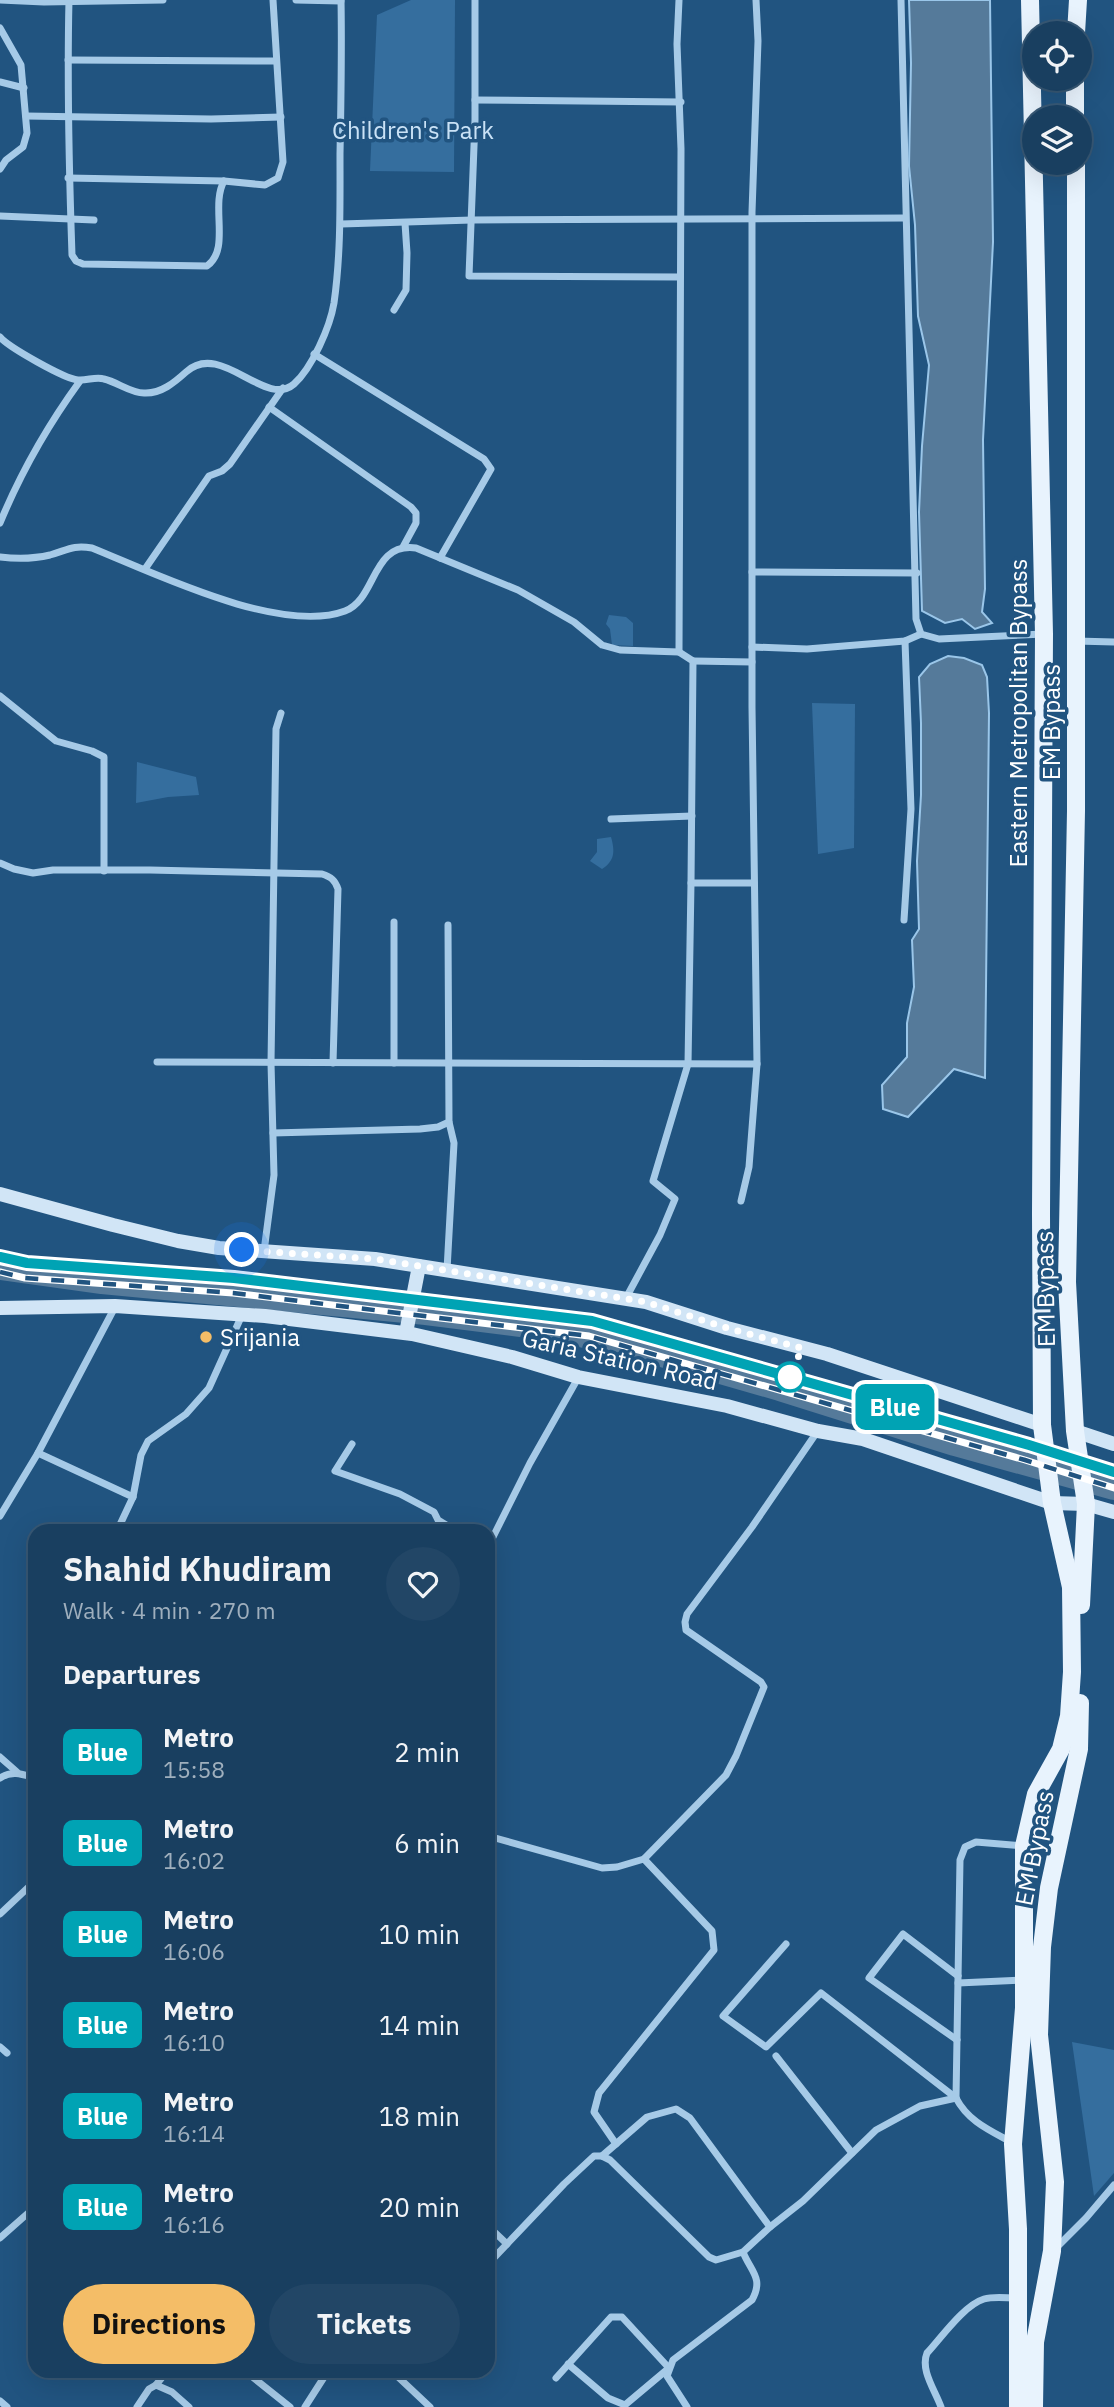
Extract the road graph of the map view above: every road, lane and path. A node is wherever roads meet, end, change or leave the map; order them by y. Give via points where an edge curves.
1 (0, 0) edge
2 (163, 0) edge
3 (273, 0) edge
4 (296, 0) edge
5 (475, 0) edge
6 (678, 0) edge
7 (755, 0) edge
8 (901, 0) edge
9 (1030, 0) edge
10 (1078, 0) edge
11 (69, 1) edge
12 (341, 1) edge
13 (1077, 21) edge
14 (0, 28) edge
15 (68, 60) junction
16 (276, 61) junction
17 (0, 82) edge
18 (23, 88) junction
19 (475, 100) junction
20 (681, 102) junction
21 (26, 116) junction
22 (67, 117) junction
23 (281, 117) junction
24 (0, 167) edge
25 (1076, 175) edge
26 (68, 178) junction
27 (224, 181) junction
28 (0, 216) edge
29 (752, 217) junction
30 (680, 218) junction
31 (905, 218) junction
32 (71, 220) junction
33 (94, 220) dead end
34 (472, 220) junction
35 (405, 223) junction
36 (341, 224) junction
37 (680, 277) junction
38 (394, 310) dead end
39 (0, 337) edge
40 (314, 354) junction
41 (80, 381) junction
42 (284, 388) junction
43 (269, 407) junction
44 (0, 523) edge
45 (403, 547) junction
46 (0, 556) edge
47 (440, 558) junction
48 (145, 569) junction
49 (752, 572) junction
50 (917, 573) junction
51 (921, 634) junction
52 (1045, 634) junction
53 (905, 641) junction
54 (1076, 641) junction
55 (1114, 642) edge
56 (752, 647) junction
57 (679, 652) junction
58 (693, 662) junction
59 (752, 662) junction
60 (0, 696) edge
61 (281, 713) dead end
62 (692, 816) junction
63 (611, 820) dead end
64 (0, 863) edge
65 (104, 872) junction
66 (273, 874) junction
67 (691, 883) junction
68 (754, 883) junction
69 (904, 920) dead end
70 (394, 922) dead end
71 (449, 925) dead end
72 (158, 1062) dead end
73 (271, 1063) junction
74 (333, 1063) junction
75 (394, 1063) junction
76 (449, 1063) junction
77 (688, 1064) junction
78 (757, 1064) junction
79 (449, 1122) junction
80 (273, 1133) junction
81 (0, 1194) edge
82 (741, 1201) dead end
83 (264, 1251) junction
84 (419, 1266) junction
85 (447, 1271) junction
86 (625, 1300) junction
87 (116, 1306) junction
88 (0, 1308) edge
89 (242, 1315) junction
90 (406, 1333) junction
91 (578, 1377) junction
92 (818, 1431) junction
93 (1043, 1431) junction
94 (1076, 1439) junction
95 (352, 1444) dead end
96 (1114, 1444) edge
97 (38, 1453) junction
98 (133, 1497) junction
99 (1085, 1497) junction
100 (1052, 1503) junction
101 (1114, 1512) edge
102 (0, 1516) edge
103 (120, 1524) edge
104 (445, 1524) edge
105 (495, 1533) edge
106 (0, 1757) edge
107 (17, 1772) junction
108 (28, 1776) edge
109 (0, 1779) edge
110 (495, 1838) edge
111 (1024, 1846) junction
112 (644, 1859) junction
113 (28, 1888) edge
114 (0, 1914) edge
115 (786, 1944) dead end
116 (958, 1980) junction
117 (1024, 1980) junction
118 (1032, 2008) junction
119 (957, 2040) junction
120 (0, 2047) edge
121 (7, 2053) dead end
122 (776, 2056) dead end
123 (956, 2098) junction
124 (616, 2144) junction
125 (1013, 2144) junction
126 (852, 2153) junction
127 (602, 2156) junction
128 (1114, 2185) edge
129 (28, 2213) edge
130 (770, 2227) junction
131 (495, 2233) edge
132 (0, 2238) edge
133 (507, 2244) junction
134 (1052, 2251) junction
135 (743, 2252) junction
136 (495, 2257) edge
137 (1018, 2298) junction
138 (568, 2364) junction
139 (669, 2368) junction
140 (162, 2378) edge
141 (254, 2378) edge
142 (324, 2378) edge
143 (398, 2378) edge
144 (556, 2378) dead end
145 (156, 2385) junction
146 (0, 2401) edge
147 (7, 2407) edge
148 (137, 2407) edge
149 (189, 2407) edge
150 (290, 2407) edge
151 (305, 2407) edge
152 (430, 2407) edge
153 (687, 2407) edge
154 (941, 2407) edge
155 (1018, 2407) edge
156 (1034, 2407) edge

1 - 11 street
2 - 11 street
3 - 16 street
4 - 12 street
5 - 19 street
6 - 20 street
7 - 29 street via 758,41
8 - 31 street
9 - 52 main road, Eastern Metropolitan Bypass
10 - 13 main road
11 - 15 street
12 - 36 street
14 - 18 street via 21,65
15 - 16 street
15 - 22 street
16 - 23 street
17 - 18 street
18 - 21 street
19 - 20 street
19 - 34 street
20 - 30 street
21 - 22 street
21 - 24 street via 23,147
22 - 23 street
22 - 26 street
23 - 27 street via 283,162 278,178 265,185
25 - 54 main road, EM Bypass
26 - 27 street
26 - 32 street
27 - 32 street via 218,196 219,252 207,266 83,264 72,254
28 - 32 street
29 - 30 street
29 - 31 street
29 - 49 street
30 - 34 street
30 - 37 street
31 - 50 street
32 - 33 street
34 - 35 street
34 - 37 street via 469,276
35 - 36 street
35 - 38 street via 406,290
36 - 40 street via 333,305
37 - 57 street
39 - 41 street via 49,369
40 - 42 street via 293,385
40 - 47 street via 484,459 491,468
41 - 42 street via 103,378 144,393 173,384 203,363 218,364 271,388
41 - 44 street via 30,459
42 - 43 street
43 - 45 street via 411,507 416,523
43 - 48 street via 230,464 209,476
45 - 47 street
45 - 48 street via 382,563 347,611 315,616 260,610 196,592
46 - 48 street via 28,559 76,546
47 - 57 street via 518,590 574,622 602,645
49 - 50 street
49 - 56 street
50 - 51 street via 916,619
51 - 52 street via 939,639
51 - 53 street
52 - 93 main road, Eastern Metropolitan Bypass
53 - 56 street via 807,649
53 - 69 street via 911,809
54 - 55 street
54 - 94 main road, EM Bypass via 1067,1269
56 - 59 street
57 - 58 street
58 - 59 street
58 - 62 street
59 - 68 street
60 - 65 street via 56,741 104,757
61 - 66 street via 276,729
62 - 63 street
62 - 67 street
64 - 65 street via 33,873
65 - 66 street
66 - 73 street
66 - 74 street via 322,874 335,881 338,889
67 - 68 street
67 - 77 street
68 - 78 street
70 - 75 street
71 - 76 street
72 - 73 street
73 - 74 street
73 - 80 street
74 - 75 street
75 - 76 street
76 - 77 street
76 - 79 street
77 - 78 street
77 - 86 street via 653,1181 673,1196 674,1204
78 - 82 street via 749,1167
79 - 80 street via 420,1129
79 - 85 street via 454,1143
80 - 83 street via 274,1175
81 - 83 street via 178,1241
83 - 84 street
84 - 85 street
84 - 90 street
85 - 86 street
86 - 93 street via 827,1354
87 - 88 street, Garia Station Road
87 - 89 street, Garia Station Road
87 - 97 street
89 - 90 street, Garia Station Road
89 - 98 street via 209,1388 186,1413 148,1441
90 - 91 street, Garia Station Road
91 - 92 street, Garia Station Road via 727,1406
91 - 105 street
92 - 100 street, Garia Station Road via 863,1439
92 - 112 street via 687,1614 686,1630 764,1687 726,1775
93 - 100 main road
94 - 96 street
94 - 99 main road, EM Bypass
95 - 104 street via 335,1471 400,1494 434,1512
97 - 98 street
97 - 102 street
98 - 103 street
99 - 100 street, Garia Station Road
99 - 101 street, Garia Station Road
99 - 118 main road, EM Bypass via 1079,1749 1049,1888
100 - 111 main road via 1071,1587 1069,1716 1061,1748 1036,1794
106 - 107 street
107 - 108 street
107 - 109 street
110 - 112 street via 603,1868
111 - 116 street via 976,1842 965,1847 960,1860
111 - 117 main road
112 - 124 street via 712,1931 714,1950 599,2093 594,2112
113 - 114 street
115 - 123 street via 723,2015 766,2047 821,1993
116 - 117 street
116 - 119 street
116 - 119 street via 903,1934 869,1978
117 - 118 main road
118 - 125 main road
118 - 134 main road, EM Bypass via 1055,2182
119 - 123 street
120 - 121 street
122 - 126 street
123 - 125 street via 975,2123
123 - 126 street via 920,2106 876,2130
124 - 127 street
124 - 130 street via 647,2117 676,2109 690,2118
125 - 137 main road
126 - 130 street
127 - 133 street via 590,2159
127 - 135 street via 709,2257 716,2260
128 - 134 street
129 - 132 street
130 - 135 street
131 - 133 street
133 - 136 street
134 - 156 main road, EM Bypass via 1035,2342
135 - 139 street via 757,2278 757,2291
137 - 154 street via 982,2300 927,2353 923,2362
137 - 155 main road
138 - 139 street via 608,2398 625,2405
138 - 139 street via 611,2317 622,2317
138 - 144 street
139 - 153 street via 667,2376
140 - 145 street
141 - 150 street
142 - 151 street
143 - 152 street
145 - 148 street
145 - 149 street
146 - 147 street

